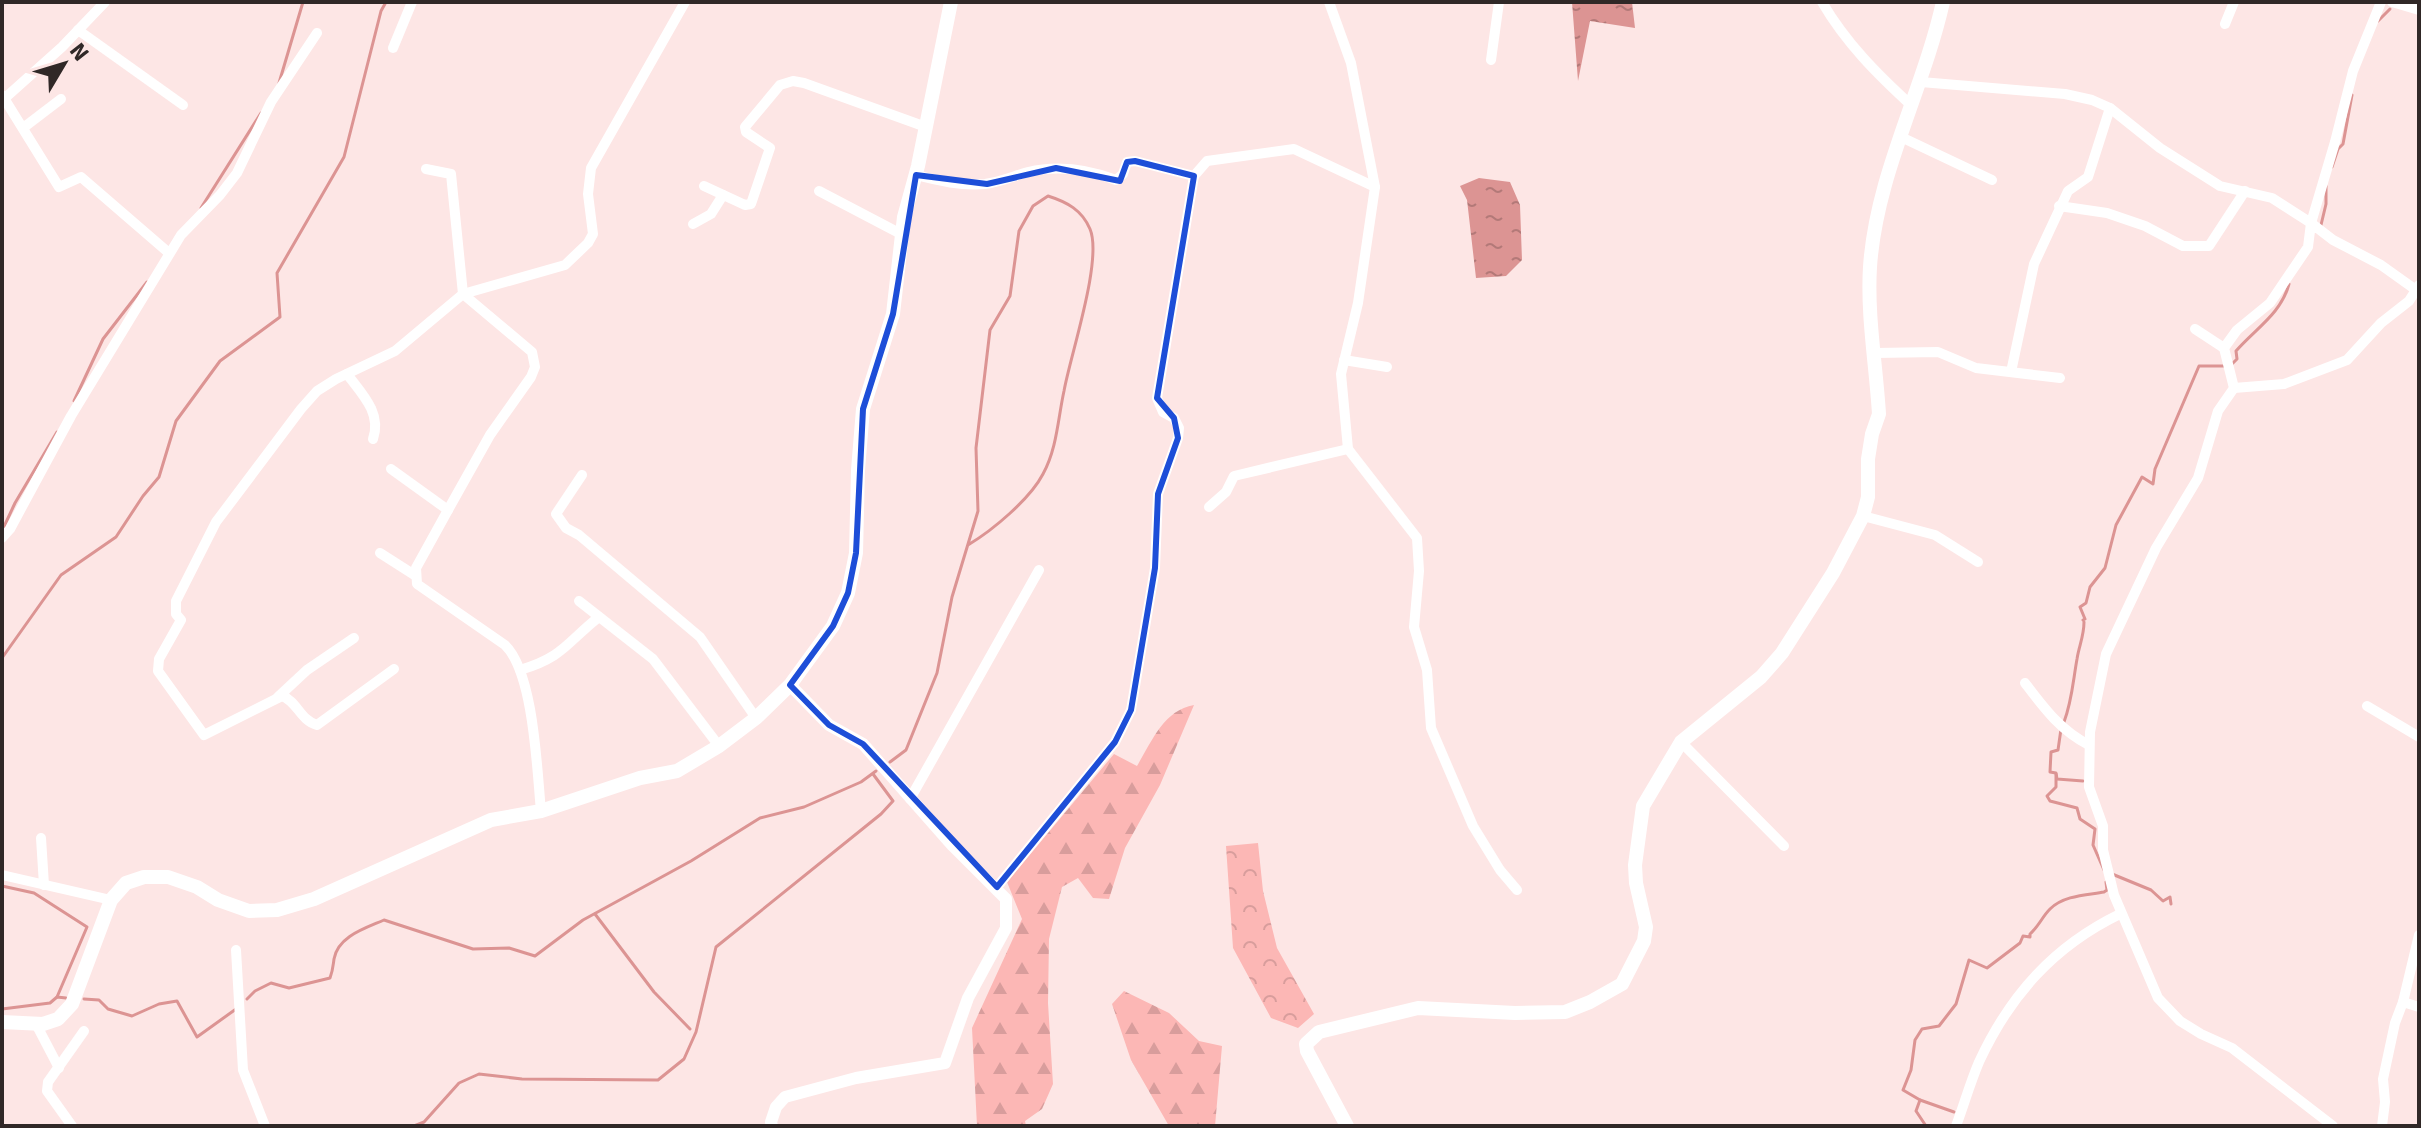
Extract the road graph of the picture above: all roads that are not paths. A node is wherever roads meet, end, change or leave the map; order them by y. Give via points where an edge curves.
1 (105, 2) edge
2 (412, 2) edge
3 (685, 2) edge
4 (951, 2) edge
5 (1329, 2) edge
6 (1499, 2) edge
7 (1822, 2) edge
8 (1943, 2) edge
9 (2234, 2) edge
10 (2381, 2) edge
11 (2392, 2) edge
12 (2419, 10) edge
13 (2225, 24) dead end
14 (78, 30) junction
15 (317, 33) dead end
16 (393, 48) dead end
17 (1491, 60) dead end
18 (1921, 82) junction
19 (3, 96) edge
20 (61, 99) dead end
21 (183, 105) dead end
22 (1912, 106) junction
23 (2110, 108) junction
24 (926, 127) junction
25 (23, 128) junction
26 (1901, 137) junction
27 (426, 169) dead end
28 (916, 175) junction
29 (1194, 176) junction
30 (1992, 180) dead end
31 (704, 186) dead end
32 (1375, 187) junction
33 (819, 191) dead end
34 (2245, 191) junction
35 (723, 195) junction
36 (2059, 206) junction
37 (2311, 223) junction
38 (693, 224) dead end
39 (901, 234) junction
40 (169, 253) junction
41 (2418, 289) edge
42 (463, 294) junction
43 (2195, 329) dead end
44 (2224, 348) junction
45 (1875, 353) junction
46 (1344, 360) junction
47 (1387, 367) dead end
48 (2011, 372) junction
49 (347, 374) junction
50 (2060, 378) dead end
51 (2234, 388) junction
52 (373, 439) dead end
53 (1348, 449) junction
54 (391, 469) dead end
55 (582, 475) dead end
56 (1209, 507) dead end
57 (448, 510) junction
58 (1863, 516) junction
59 (2, 538) edge
60 (380, 553) dead end
61 (1978, 562) dead end
62 (1039, 570) dead end
63 (416, 576) junction
64 (579, 601) dead end
65 (599, 617) junction
66 (354, 638) dead end
67 (394, 669) dead end
68 (520, 670) junction
69 (2025, 683) dead end
70 (790, 685) junction
71 (278, 697) junction
72 (2367, 706) dead end
73 (756, 718) junction
74 (2419, 737) edge
75 (1681, 742) junction
76 (2089, 745) junction
77 (719, 746) junction
78 (910, 799) junction
79 (541, 811) junction
80 (41, 838) dead end
81 (1784, 846) dead end
82 (2, 875) edge
83 (44, 885) junction
84 (997, 887) junction
85 (1517, 890) dead end
86 (111, 900) junction
87 (2120, 914) junction
88 (2419, 935) edge
89 (236, 950) dead end
90 (2403, 1002) junction
91 (2419, 1007) edge
92 (2, 1022) edge
93 (36, 1024) junction
94 (84, 1031) dead end
95 (59, 1068) junction
96 (72, 1126) edge
97 (265, 1126) edge
98 (772, 1126) edge
99 (1347, 1126) edge
100 (1956, 1126) edge
101 (2333, 1126) edge
102 (2382, 1126) edge

1 - 14 street
2 - 16 street
3 - 42 street via 591,168 593,234 588,243 565,265
4 - 24 main road
5 - 32 street via 1351,63
6 - 17 street
7 - 22 street via 1837,29
8 - 18 main road
9 - 13 street
10 - 37 street via 2353,71
11 - 12 street
14 - 19 street
14 - 21 street
15 - 40 street via 271,102 237,173
18 - 22 main road
18 - 23 street via 2065,94
19 - 25 street
20 - 25 street
22 - 26 main road
23 - 34 street via 2198,173 2220,186
23 - 36 street via 2088,177 2068,191
24 - 28 main road
24 - 35 street via 804,83 780,85 745,127 770,148 752,202 747,206
25 - 40 street via 59,187 81,177
26 - 30 street
26 - 45 main road via 1870,267
27 - 42 street via 451,174
28 - 29 street via 952,184 987,184 1075,168 1116,180 1127,162 1135,161
28 - 39 main road
29 - 32 street via 1207,161 1294,149
29 - 84 street via 1157,398 1163,412 1174,418 1178,438 1158,494 1155,568 1131,710 1115,742
31 - 35 street
32 - 46 street
33 - 39 street
34 - 36 street via 2209,246 2183,246 2107,213
34 - 37 street via 2272,198
35 - 38 street via 711,214
36 - 48 street via 2034,264
37 - 41 street
37 - 44 street via 2308,247 2270,303
39 - 70 main road via 893,314 863,409 856,553 848,593 833,626
40 - 59 street
41 - 51 street via 2347,360 2284,384
42 - 49 street via 395,351
42 - 57 street via 532,352 535,367
43 - 44 street
44 - 51 street
45 - 48 street via 1938,352 1976,368
45 - 58 main road via 1879,414
46 - 47 street
46 - 53 street
48 - 50 street
49 - 52 street via 373,408
49 - 71 street via 317,391 301,409 216,522 176,601 181,620 159,659 158,671 204,735
51 - 76 street via 2218,411 2198,478 2156,548 2106,654
53 - 56 street via 1234,476
53 - 85 street via 1417,538 1414,627 1427,670 1431,728 1473,826
54 - 57 street
55 - 73 street via 556,514 566,528 700,637
57 - 63 street
58 - 61 street via 1935,535
58 - 75 main road via 1782,653 1761,677
60 - 63 street
62 - 78 street
63 - 68 street via 417,584 505,645
64 - 65 street
65 - 68 street via 567,648
65 - 77 street via 653,659
66 - 71 street
67 - 71 street via 317,725 304,719 289,698
68 - 79 street via 534,735
69 - 76 street via 2056,723
70 - 73 main road
70 - 78 street via 829,725 863,744
72 - 74 street
73 - 77 main road
75 - 81 street
75 - 99 main road via 1639,822 1635,874 1646,927 1622,984 1565,1012 1418,1008 1319,1032 1306,1044 1307,1051
76 - 87 street via 2089,787 2103,826 2105,858
77 - 79 main road via 677,771
78 - 84 street
79 - 86 main road via 491,820 327,894 277,910 249,911 168,877 126,883
80 - 83 street
82 - 83 street
83 - 86 street
84 - 98 street via 1006,899 1006,928 968,998 945,1063 785,1097 776,1107
86 - 93 main road via 72,1004 58,1019
87 - 100 street via 2077,937 2032,979 1978,1064
87 - 101 street via 2158,998 2180,1021 2232,1048
88 - 90 street
89 - 97 street via 243,1070
90 - 91 street
90 - 102 street via 2383,1079
92 - 93 main road
93 - 95 street
94 - 95 street
95 - 96 street via 47,1091

